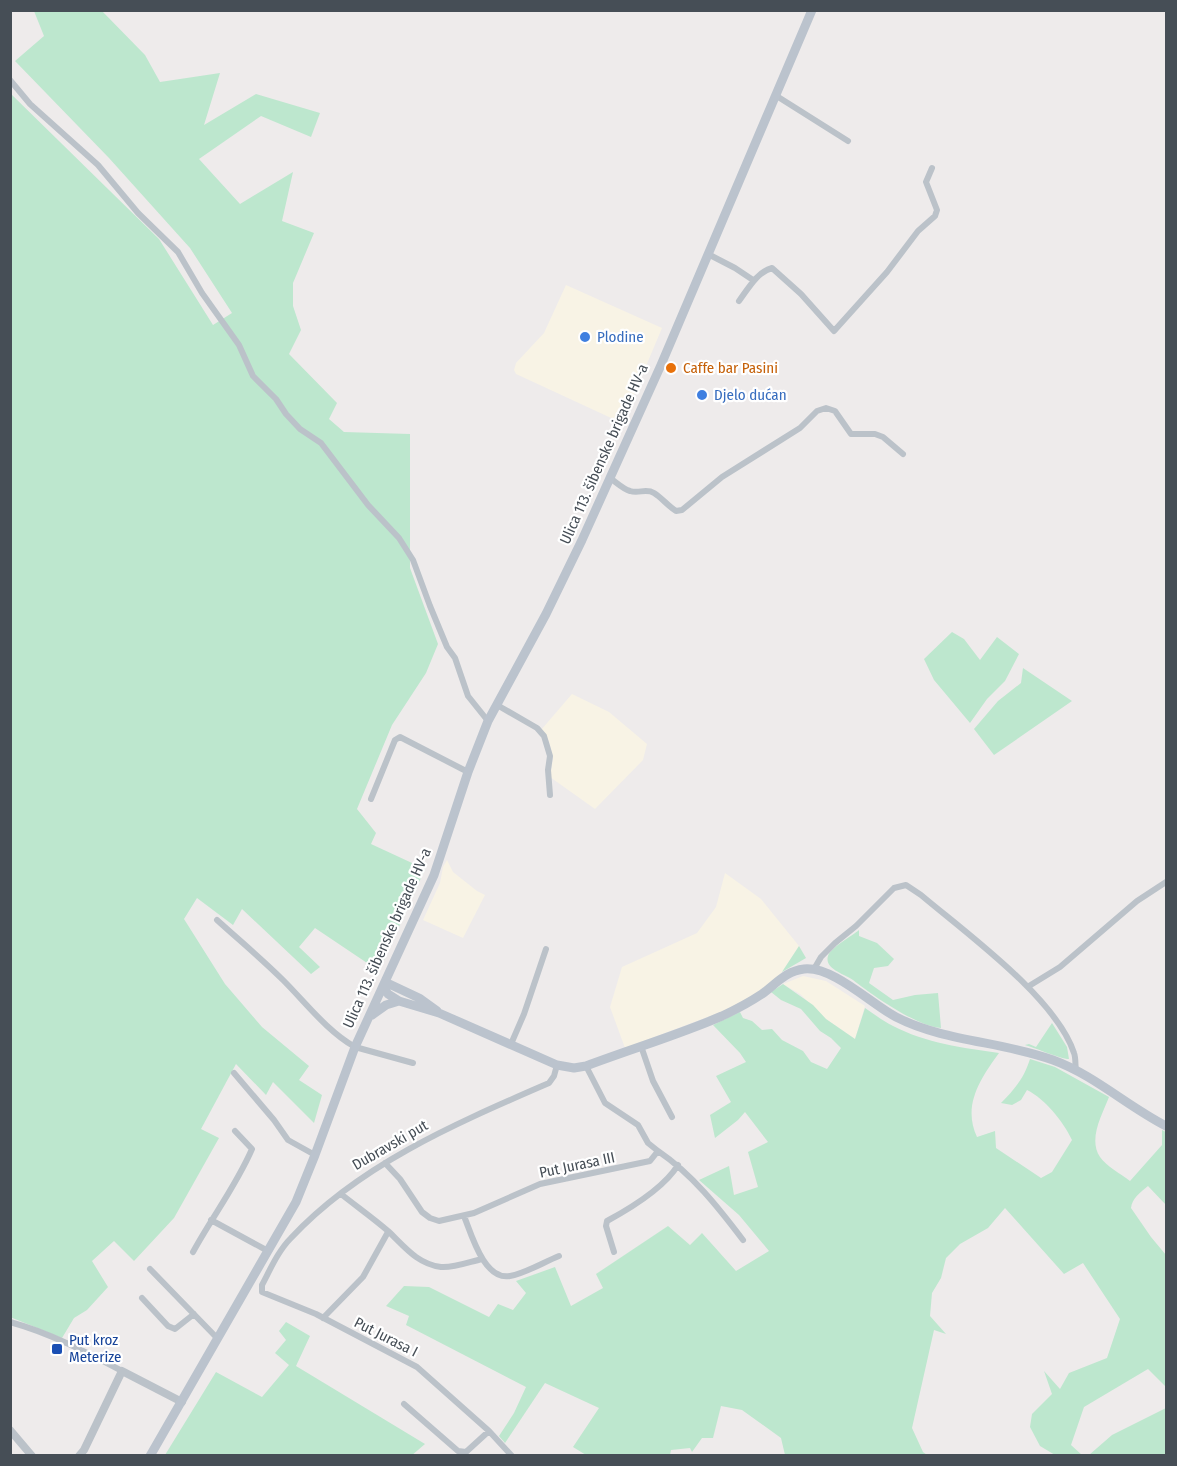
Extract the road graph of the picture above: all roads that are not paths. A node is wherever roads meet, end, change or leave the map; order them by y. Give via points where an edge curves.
1 (812, 10) edge
2 (10, 80) edge
3 (775, 95) junction
4 (848, 141) dead end
5 (932, 168) dead end
6 (708, 254) junction
7 (753, 280) junction
8 (739, 301) dead end
9 (903, 454) dead end
10 (610, 478) junction
11 (496, 705) junction
12 (488, 721) junction
13 (468, 772) junction
14 (550, 795) dead end
15 (371, 799) dead end
16 (1167, 882) edge
17 (217, 920) dead end
18 (546, 950) dead end
19 (814, 969) junction
20 (384, 984) junction
21 (1029, 986) junction
22 (399, 1001) junction
23 (439, 1013) junction
24 (368, 1019) junction
25 (511, 1044) junction
26 (641, 1046) junction
27 (356, 1047) junction
28 (413, 1063) dead end
29 (557, 1065) junction
30 (586, 1066) junction
31 (1076, 1071) junction
32 (234, 1073) dead end
33 (672, 1117) dead end
34 (1167, 1126) edge
35 (235, 1131) dead end
36 (658, 1150) junction
37 (315, 1155) junction
38 (385, 1163) junction
39 (678, 1165) junction
40 (341, 1194) junction
41 (464, 1216) junction
42 (211, 1220) junction
43 (388, 1232) junction
44 (743, 1239) dead end
45 (268, 1251) junction
46 (193, 1252) dead end
47 (614, 1252) dead end
48 (559, 1256) dead end
49 (482, 1259) junction
50 (150, 1269) dead end
51 (262, 1285) joint
52 (142, 1298) dead end
53 (194, 1314) junction
54 (323, 1318) junction
55 (10, 1322) edge
56 (218, 1340) junction
57 (122, 1371) junction
58 (182, 1402) junction
59 (404, 1404) dead end
60 (10, 1430) edge
61 (489, 1431) junction
62 (32, 1455) edge
63 (79, 1455) edge
64 (150, 1455) edge
65 (512, 1455) edge

1 - 3 main road, Ulica 113. šibenske brigade HV-a
2 - 12 street via 30,104 98,165 138,213 178,252 239,345 253,376 300,429 321,443 368,505 399,538 413,560 468,696
3 - 4 street
3 - 6 main road, Ulica 113. šibenske brigade HV-a
5 - 7 street via 926,182 937,210 935,216 834,331 772,268
6 - 7 street
6 - 10 main road, Ulica 113. šibenske brigade HV-a
7 - 8 street
9 - 10 street via 883,437 851,434 835,411 826,408 722,477 682,510 671,508 653,492 629,491
10 - 11 main road, Ulica 113. šibenske brigade HV-a via 546,614
11 - 12 main road, Ulica 113. šibenske brigade HV-a
11 - 14 street via 544,736 550,756
12 - 13 main road, Ulica 113. šibenske brigade HV-a
13 - 15 street via 400,737 395,740
13 - 20 main road, Ulica 113. šibenske brigade HV-a via 434,875
16 - 21 street via 1137,901 1060,967
17 - 27 street, Ulica 113. šibenske brigade HV-a via 336,1034
18 - 25 street
19 - 21 street via 821,957 894,888 906,885
19 - 26 main road via 788,974 762,994 723,1015
19 - 31 main road via 918,1027 1033,1053
20 - 22 main road via 388,994
20 - 23 main road via 419,998
20 - 24 main road, Ulica 113. šibenske brigade HV-a
21 - 31 street via 1059,1024 1074,1053
22 - 23 main road
22 - 24 main road via 379,1008
23 - 25 main road
24 - 27 main road, Ulica 113. šibenske brigade HV-a
25 - 29 main road
26 - 30 main road
26 - 33 street
27 - 28 street, Ulica 113. šibenske brigade HV-a
27 - 37 main road, Ulica 113. šibenske brigade HV-a
29 - 30 main road
29 - 38 street, Dubravski put via 549,1083 427,1139
30 - 36 street via 605,1103 638,1125 648,1143
31 - 34 main road
32 - 37 street via 288,1140
35 - 42 street via 252,1149 235,1186
36 - 39 street
36 - 41 street, Put Jurasa III via 650,1161 540,1184
37 - 45 main road, Ulica 113. šibenske brigade HV-a via 296,1202
38 - 40 street, Dubravski put
38 - 41 street, Put Jurasa III via 430,1218 439,1221
39 - 44 street
39 - 47 street via 672,1175 631,1208 607,1221
40 - 43 street
40 - 51 street, Dubravski put via 289,1239
41 - 49 street
42 - 45 street
42 - 46 street
43 - 49 street via 426,1263 442,1267
43 - 54 street via 363,1277
45 - 56 main road, Ulica 113. šibenske brigade HV-a
48 - 49 street via 508,1277 495,1273
50 - 53 street
51 - 54 street, Put Jurasa I via 262,1292 270,1297
52 - 53 street via 175,1329
53 - 56 street
54 - 61 street, Put Jurasa I via 417,1367
55 - 57 street via 81,1349
56 - 58 main road, Ulica 113. šibenske brigade HV-a
57 - 58 street
57 - 63 street
58 - 64 main road, Ulica 113. šibenske brigade HV-a
59 - 61 street via 458,1451 466,1452
60 - 62 street
61 - 65 street, Put Jurasa I

